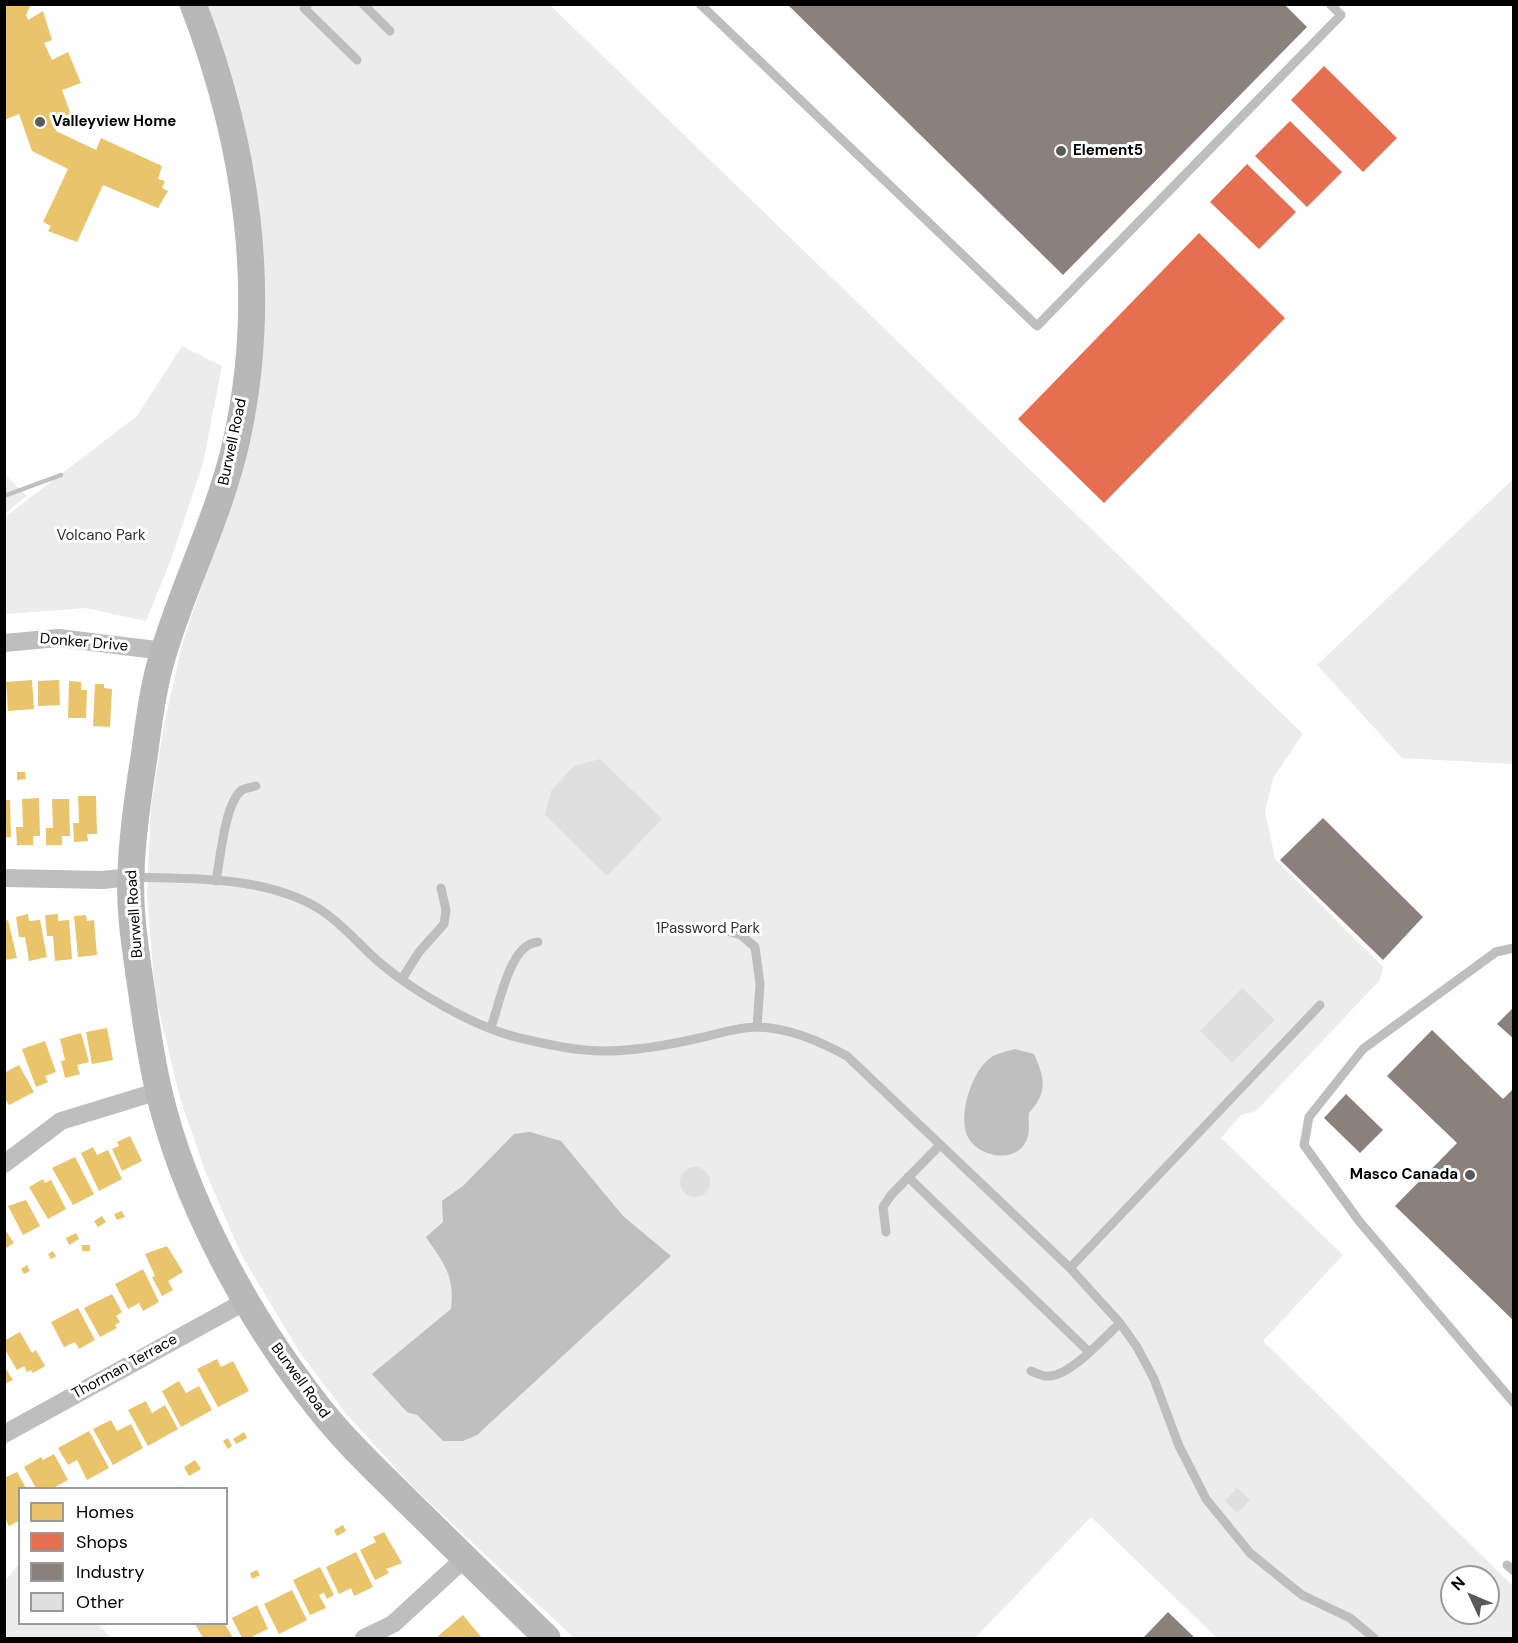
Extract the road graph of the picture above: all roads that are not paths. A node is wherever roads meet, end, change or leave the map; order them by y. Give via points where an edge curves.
1 (193, 4) edge
2 (308, 4) edge
3 (363, 4) edge
4 (700, 4) edge
5 (1330, 4) edge
6 (390, 31) dead end
7 (357, 60) dead end
8 (4, 643) edge
9 (164, 651) junction
10 (256, 786) dead end
11 (130, 877) junction
12 (4, 878) edge
13 (216, 881) junction
14 (441, 888) dead end
15 (724, 930) dead end
16 (538, 942) dead end
17 (1514, 948) edge
18 (402, 979) junction
19 (1320, 1005) dead end
20 (492, 1027) junction
21 (757, 1027) junction
22 (159, 1091) junction
23 (940, 1145) junction
24 (4, 1164) edge
25 (908, 1177) junction
26 (886, 1232) dead end
27 (1070, 1268) junction
28 (246, 1301) junction
29 (1120, 1323) junction
30 (1089, 1352) junction
31 (1031, 1371) dead end
32 (1514, 1403) edge
33 (4, 1434) edge
34 (465, 1558) junction
35 (364, 1638) edge
36 (547, 1638) edge
37 (1374, 1638) edge

1 - 9 main road, Burwell Road via 216,69 242,169 251,284 249,348 230,465
2 - 7 lane via 304,8
3 - 6 lane
4 - 5 lane via 1037,326 1341,15
8 - 9 street, Donker Drive via 59,638
9 - 11 main road, Burwell Road via 144,756
10 - 13 lane via 242,790 233,801
11 - 12 street
11 - 13 lane
11 - 22 main road, Burwell Road via 137,956
13 - 18 lane via 257,885 307,902 336,921
14 - 18 lane via 446,909 444,924
15 - 21 lane via 741,935 755,947 760,984
16 - 20 lane via 514,958
17 - 32 lane via 1496,952 1363,1049 1309,1118 1304,1145 1359,1221
18 - 20 lane via 445,1007
19 - 27 lane
20 - 21 lane via 520,1038 606,1051
21 - 23 lane via 807,1037 847,1056
22 - 24 street via 62,1121
22 - 28 main road, Burwell Road via 195,1197
23 - 25 lane
23 - 27 lane
25 - 26 lane via 884,1206
25 - 30 lane
27 - 29 lane
28 - 33 street, Thorman Terrace
28 - 34 main road, Burwell Road via 320,1410 349,1444
29 - 30 lane
29 - 37 lane via 1154,1379 1189,1467 1227,1528 1250,1553 1302,1595 1350,1618
30 - 31 lane via 1049,1377
34 - 35 street via 393,1624
34 - 36 main road, Burwell Road

